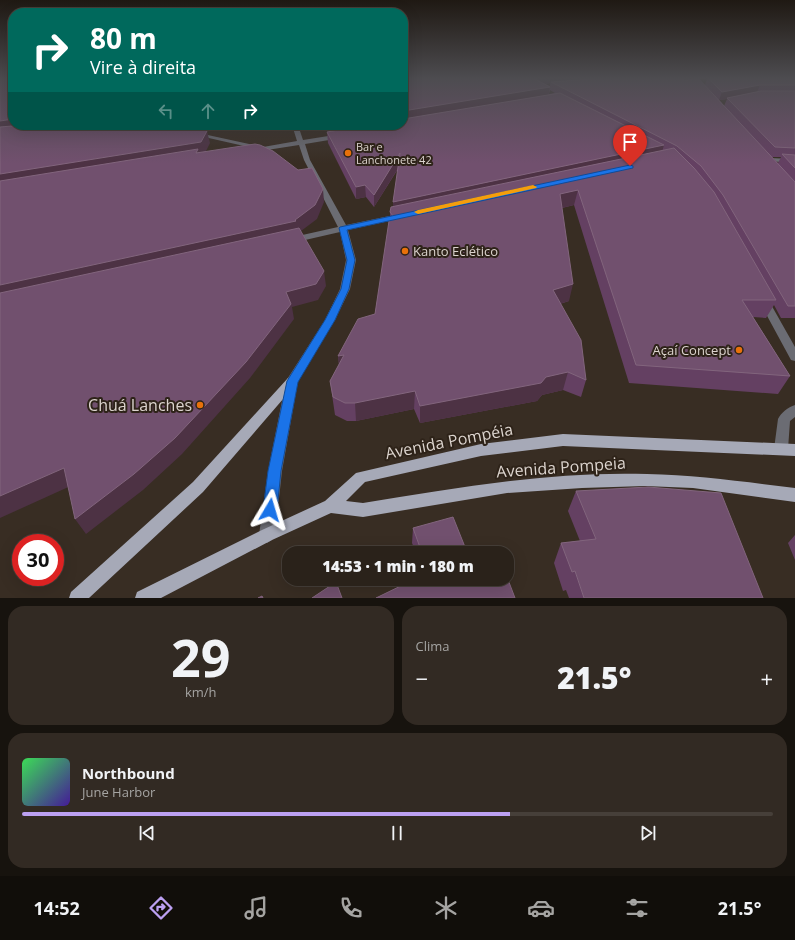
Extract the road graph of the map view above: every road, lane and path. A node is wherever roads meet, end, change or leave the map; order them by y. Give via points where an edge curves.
1 (297, 130) edge
2 (187, 132) edge
3 (348, 135) edge
4 (301, 142) junction
5 (263, 148) junction
6 (242, 152) edge
7 (795, 162) edge
8 (777, 170) edge
9 (413, 213) edge
10 (343, 228) junction
11 (280, 243) edge
12 (760, 295) edge
13 (795, 357) edge
14 (292, 381) junction
15 (795, 410) edge
16 (781, 449) junction
17 (795, 450) edge
18 (795, 495) edge
19 (330, 506) junction
20 (267, 536) junction
21 (77, 598) edge
22 (143, 598) edge

1 - 4 street
2 - 5 street
3 - 4 street
4 - 5 street
4 - 10 street via 307,160
5 - 6 street
7 - 8 street via 766,157
9 - 10 street
10 - 11 street
10 - 14 street via 351,260 345,289 330,320
12 - 13 street
14 - 20 street via 275,471
14 - 21 main road via 198,487
15 - 16 street via 784,419
16 - 17 main road, Avenida Pompéia
16 - 19 main road, Avenida Pompéia via 563,440 525,444 481,450 361,477
18 - 19 main road, Avenida Pompeia via 693,482 645,480 511,487 363,510
19 - 20 main road, Avenida Pompéia
20 - 22 main road, Avenida Pompéia

